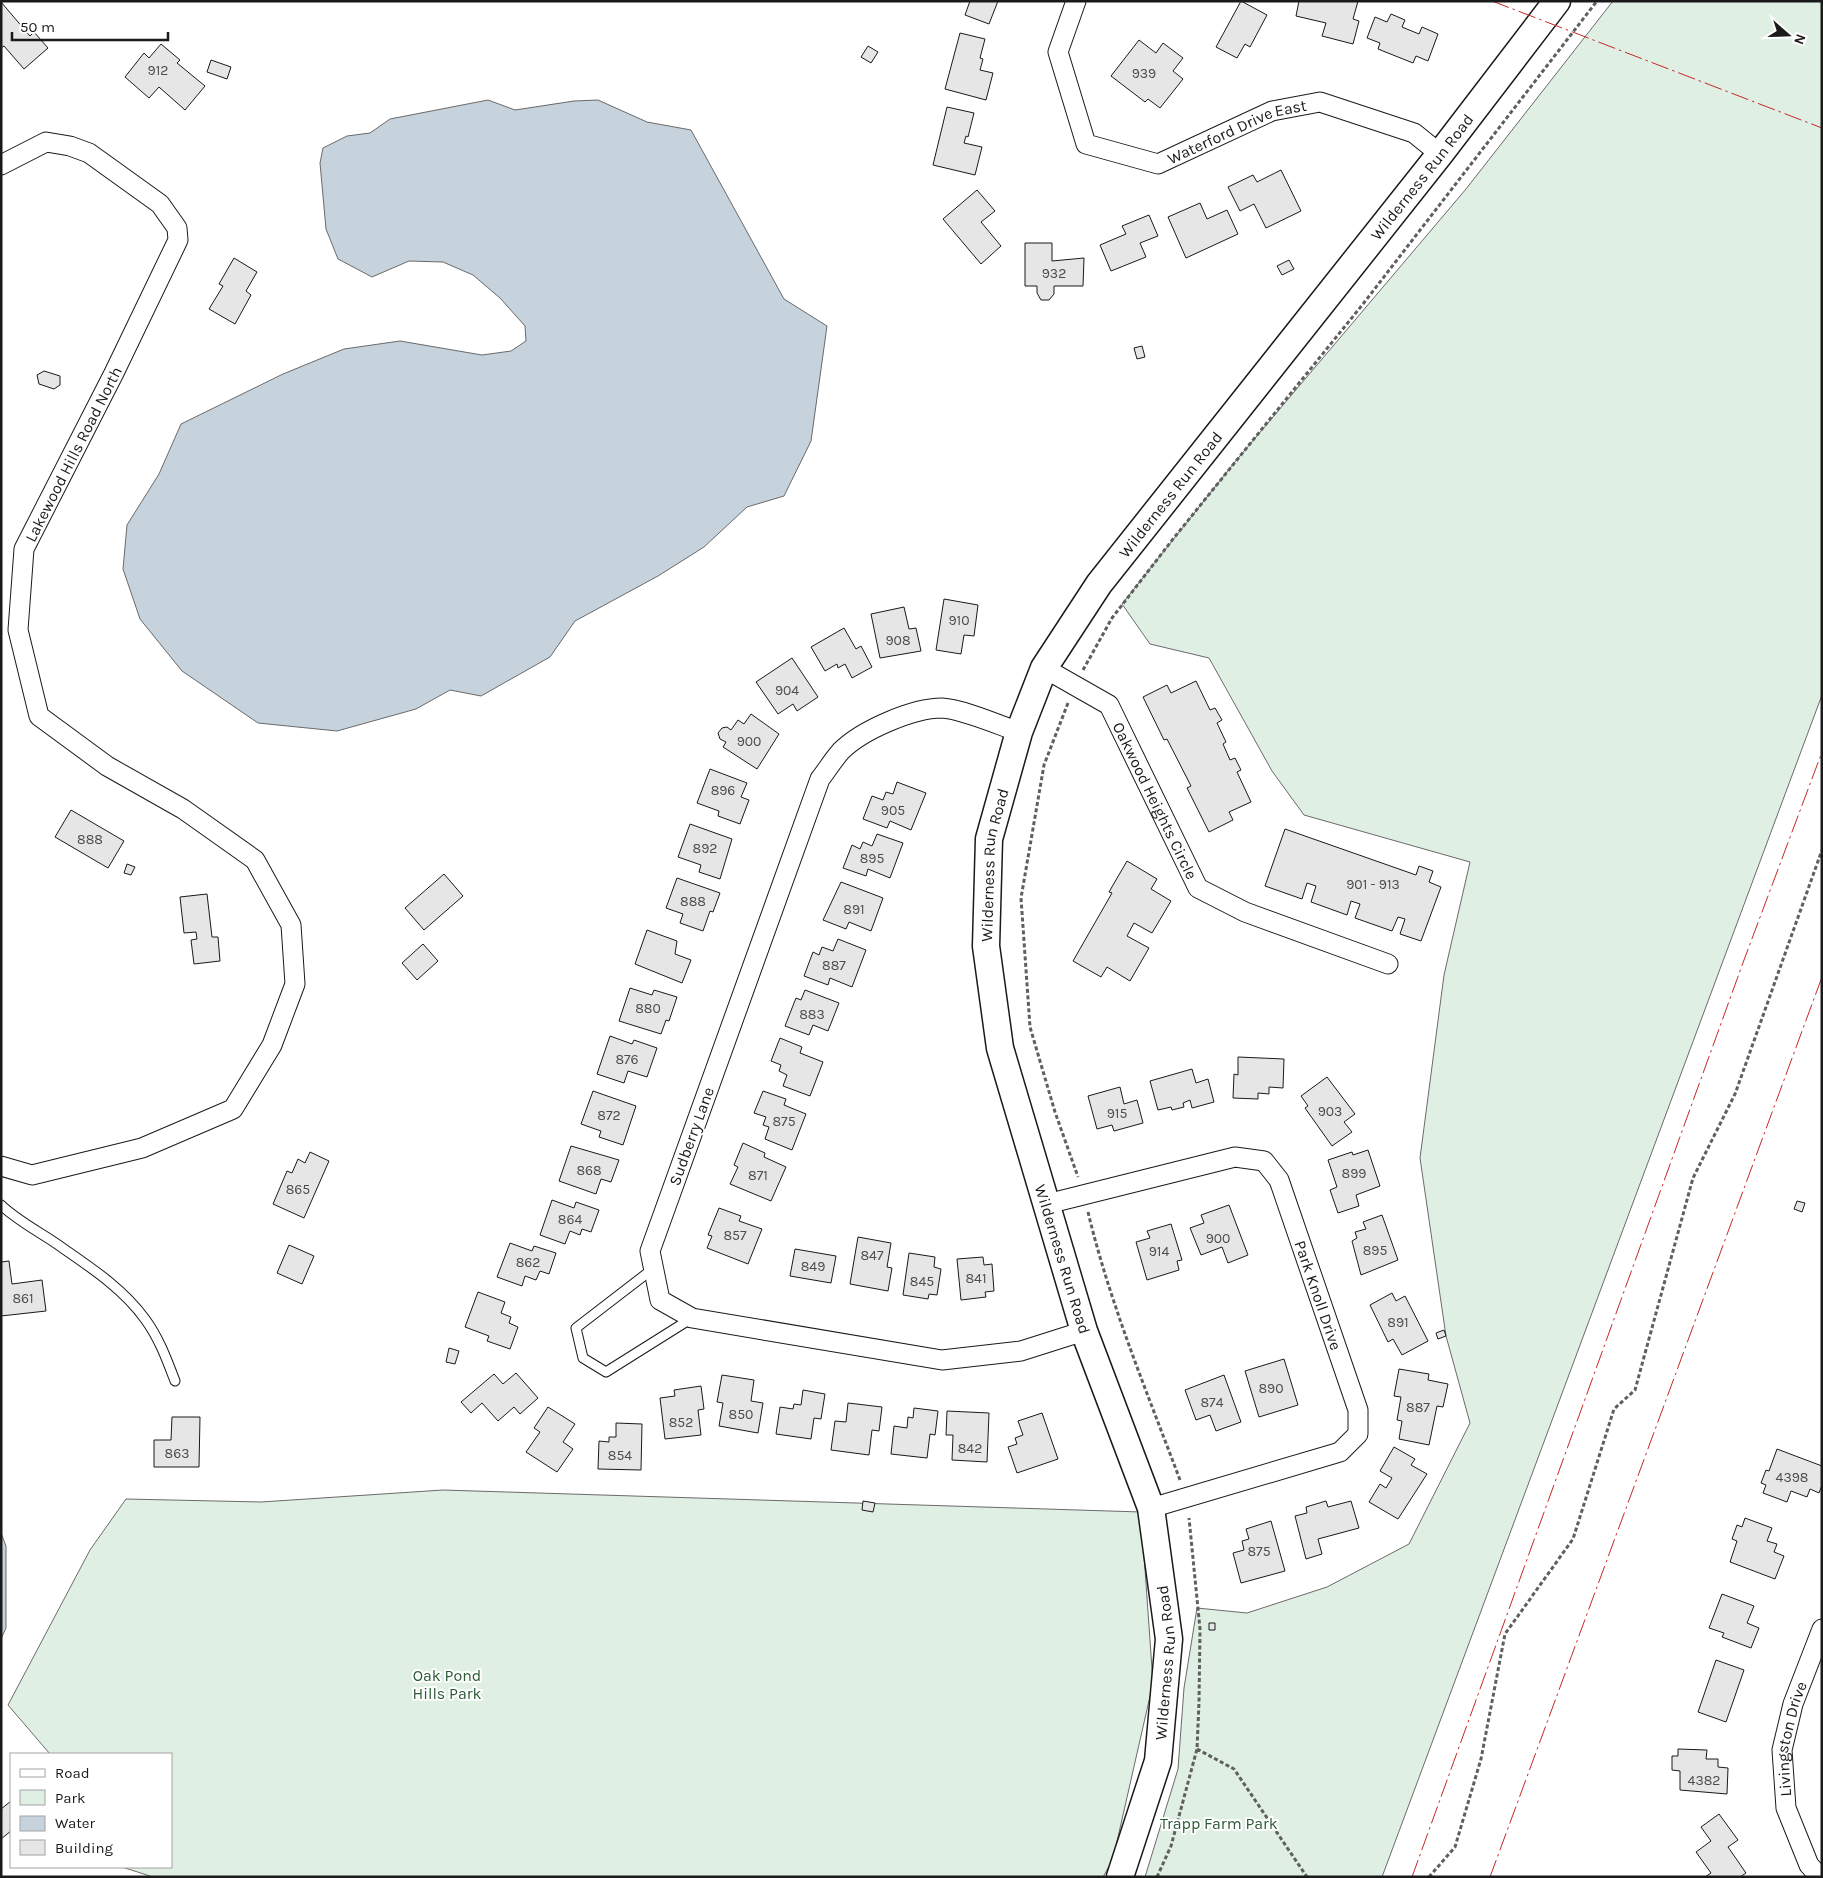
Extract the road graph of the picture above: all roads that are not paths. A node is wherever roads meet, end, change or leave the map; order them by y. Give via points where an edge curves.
1 (1076, 1) edge
2 (1557, 1) edge
3 (1440, 154) junction
4 (1, 165) edge
5 (1044, 668) junction
6 (1019, 732) junction
7 (1388, 964) dead end
8 (1, 1166) edge
9 (1046, 1204) junction
10 (1, 1205) edge
11 (654, 1268) junction
12 (692, 1318) junction
13 (1084, 1330) junction
14 (176, 1381) dead end
15 (1151, 1508) junction
16 (1822, 1629) edge
17 (1120, 1877) edge
18 (1820, 1877) edge

1 - 3 street, Waterford Drive East via 1058,52 1086,144 1158,164 1272,111 1320,102 1414,133
2 - 3 street, Wilderness Run Road
3 - 5 street, Wilderness Run Road via 1100,584
4 - 8 street, Lakewood Hills Road North via 46,142 89,153 160,204 177,228 178,240 119,364 24,549 18,630 39,716 107,766 183,809 255,860 291,925 295,984 272,1045 233,1109 142,1148 32,1176
5 - 6 street, Wilderness Run Road
5 - 7 street, Oakwood Heights Circle via 1109,705 1198,888 1245,912
6 - 9 street, Wilderness Run Road via 989,839 986,946 1000,1048
6 - 11 street, Sudberry Lane via 944,708 921,710 890,721 860,738 842,751 820,779 650,1251
9 - 13 street, Wilderness Run Road
9 - 15 street, Park Knoll Drive via 1235,1157 1264,1161 1279,1180 1355,1400 1358,1434 1340,1452
10 - 14 lane via 119,1290 145,1319
11 - 12 street, Sudberry Lane via 660,1300
11 - 12 lane via 576,1328 583,1358 606,1372
12 - 13 street, Sudberry Lane via 942,1360 1022,1351
13 - 15 street, Wilderness Run Road
15 - 17 street, Wilderness Run Road via 1169,1639 1158,1761
16 - 18 street, Livingston Drive via 1792,1704 1782,1750 1786,1808 1809,1864

